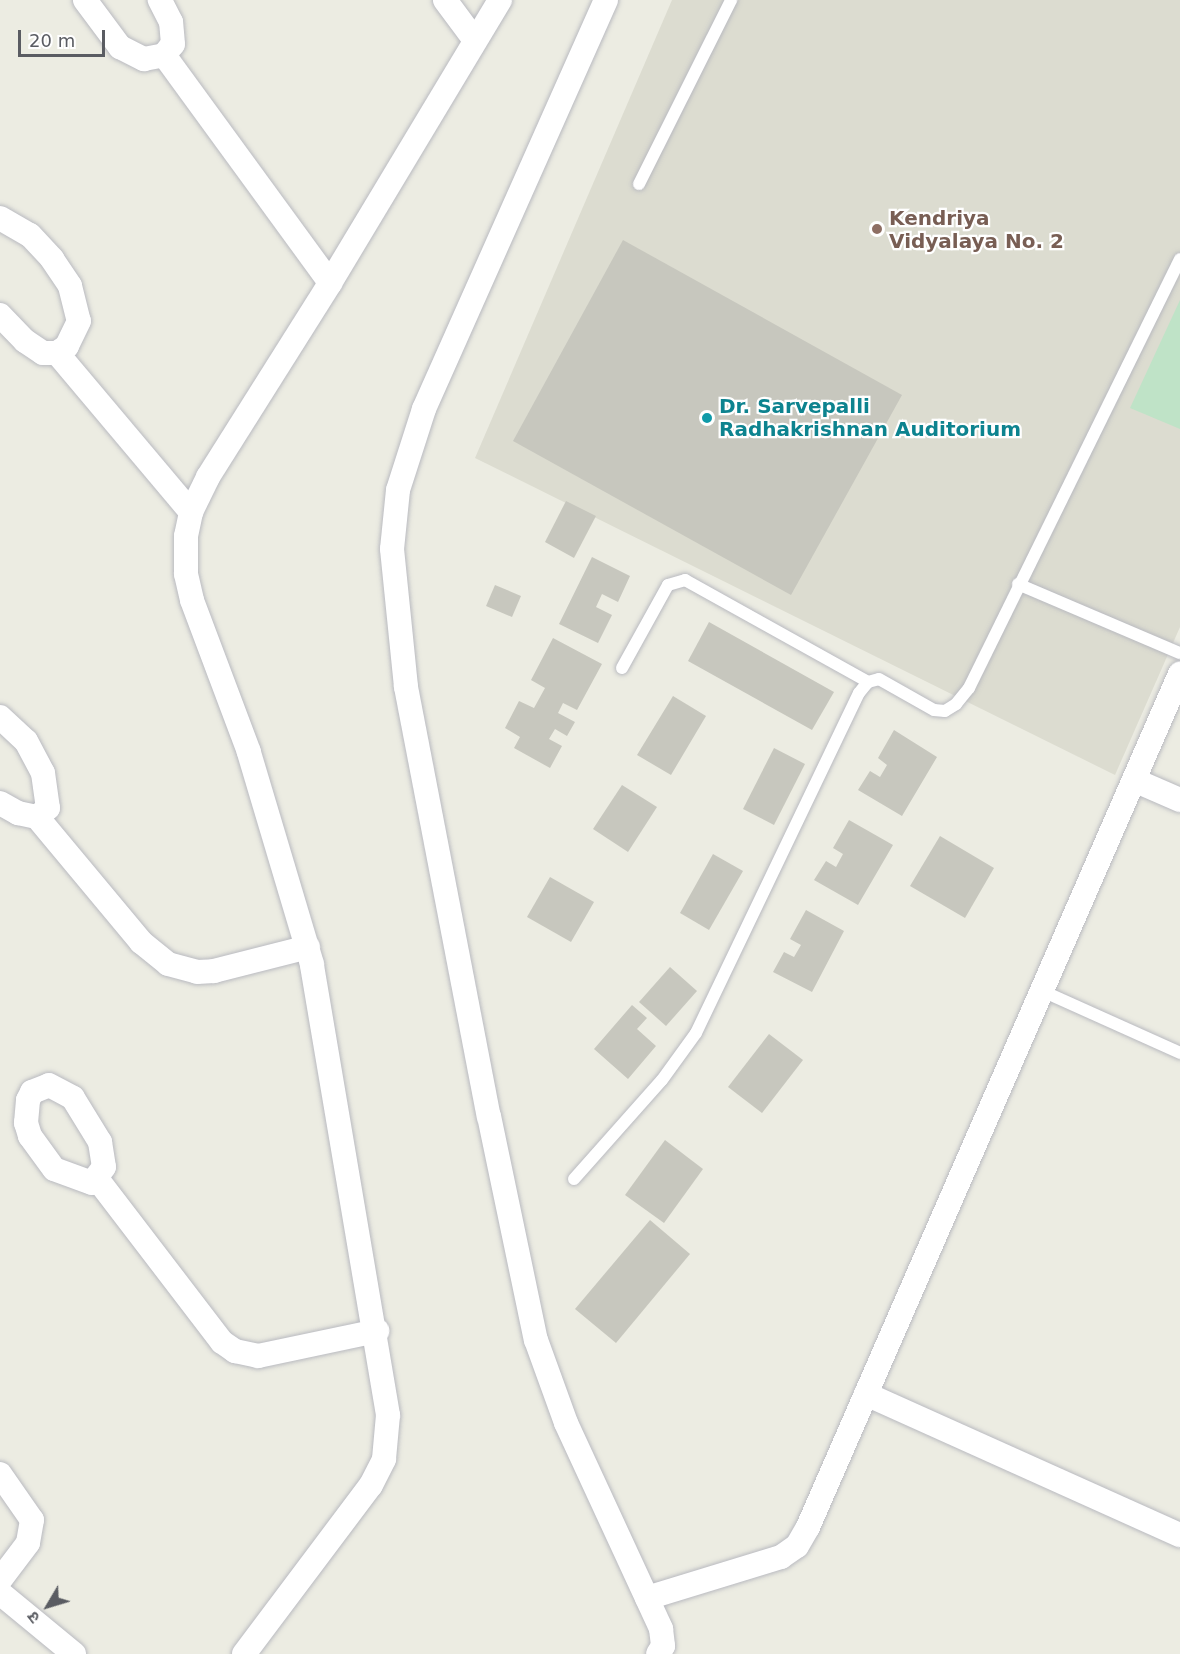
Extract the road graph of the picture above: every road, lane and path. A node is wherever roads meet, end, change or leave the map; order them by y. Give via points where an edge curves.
1 (85, 0) edge
2 (160, 0) edge
3 (445, 0) edge
4 (500, 0) edge
5 (606, 0) edge
6 (731, 0) edge
7 (474, 39) junction
8 (164, 56) junction
9 (639, 184) dead end
10 (0, 218) edge
11 (1180, 259) edge
12 (330, 283) junction
13 (0, 315) edge
14 (57, 353) junction
15 (191, 512) junction
16 (1018, 584) junction
17 (1180, 652) edge
18 (622, 668) dead end
19 (1180, 674) edge
20 (868, 682) junction
21 (0, 717) edge
22 (1134, 780) junction
23 (1180, 800) edge
24 (0, 804) edge
25 (37, 817) junction
26 (308, 946) junction
27 (1040, 990) junction
28 (1180, 1053) edge
29 (574, 1179) dead end
30 (98, 1180) dead end
31 (376, 1332) junction
32 (866, 1394) junction
33 (0, 1474) edge
34 (1180, 1535) edge
35 (0, 1580) edge
36 (0, 1593) edge
37 (647, 1598) junction
38 (666, 1652) edge
39 (74, 1654) edge
40 (244, 1654) edge

1 - 8 street via 102,27 133,57
2 - 8 street via 173,33 171,48
3 - 7 street
4 - 7 street
5 - 37 street via 424,409 398,490 392,549 406,687 537,1340 566,1423
6 - 9 lane
7 - 12 street
8 - 12 street
10 - 14 street via 30,235 70,286 79,321 75,335
11 - 16 lane
12 - 15 street via 208,477
13 - 14 street via 43,353
14 - 15 street
15 - 26 street via 184,555 192,600 249,753
16 - 17 lane
16 - 20 lane via 980,667 956,704 945,711 934,710 890,683 879,679
18 - 20 lane via 668,585 685,580
19 - 22 street
20 - 29 lane via 859,693 696,1033 662,1080
21 - 25 street via 26,741 43,773 48,808
22 - 23 street
22 - 27 street
24 - 25 street
25 - 26 street via 141,942 168,964 197,972 214,971
26 - 31 street
27 - 28 lane
27 - 32 street
30 - 31 street via 222,1342 235,1351 258,1356
31 - 40 street via 388,1415 384,1459 371,1485
32 - 34 street
32 - 37 street via 797,1546 756,1567
33 - 35 street via 32,1520 28,1543
36 - 39 street
37 - 38 street

